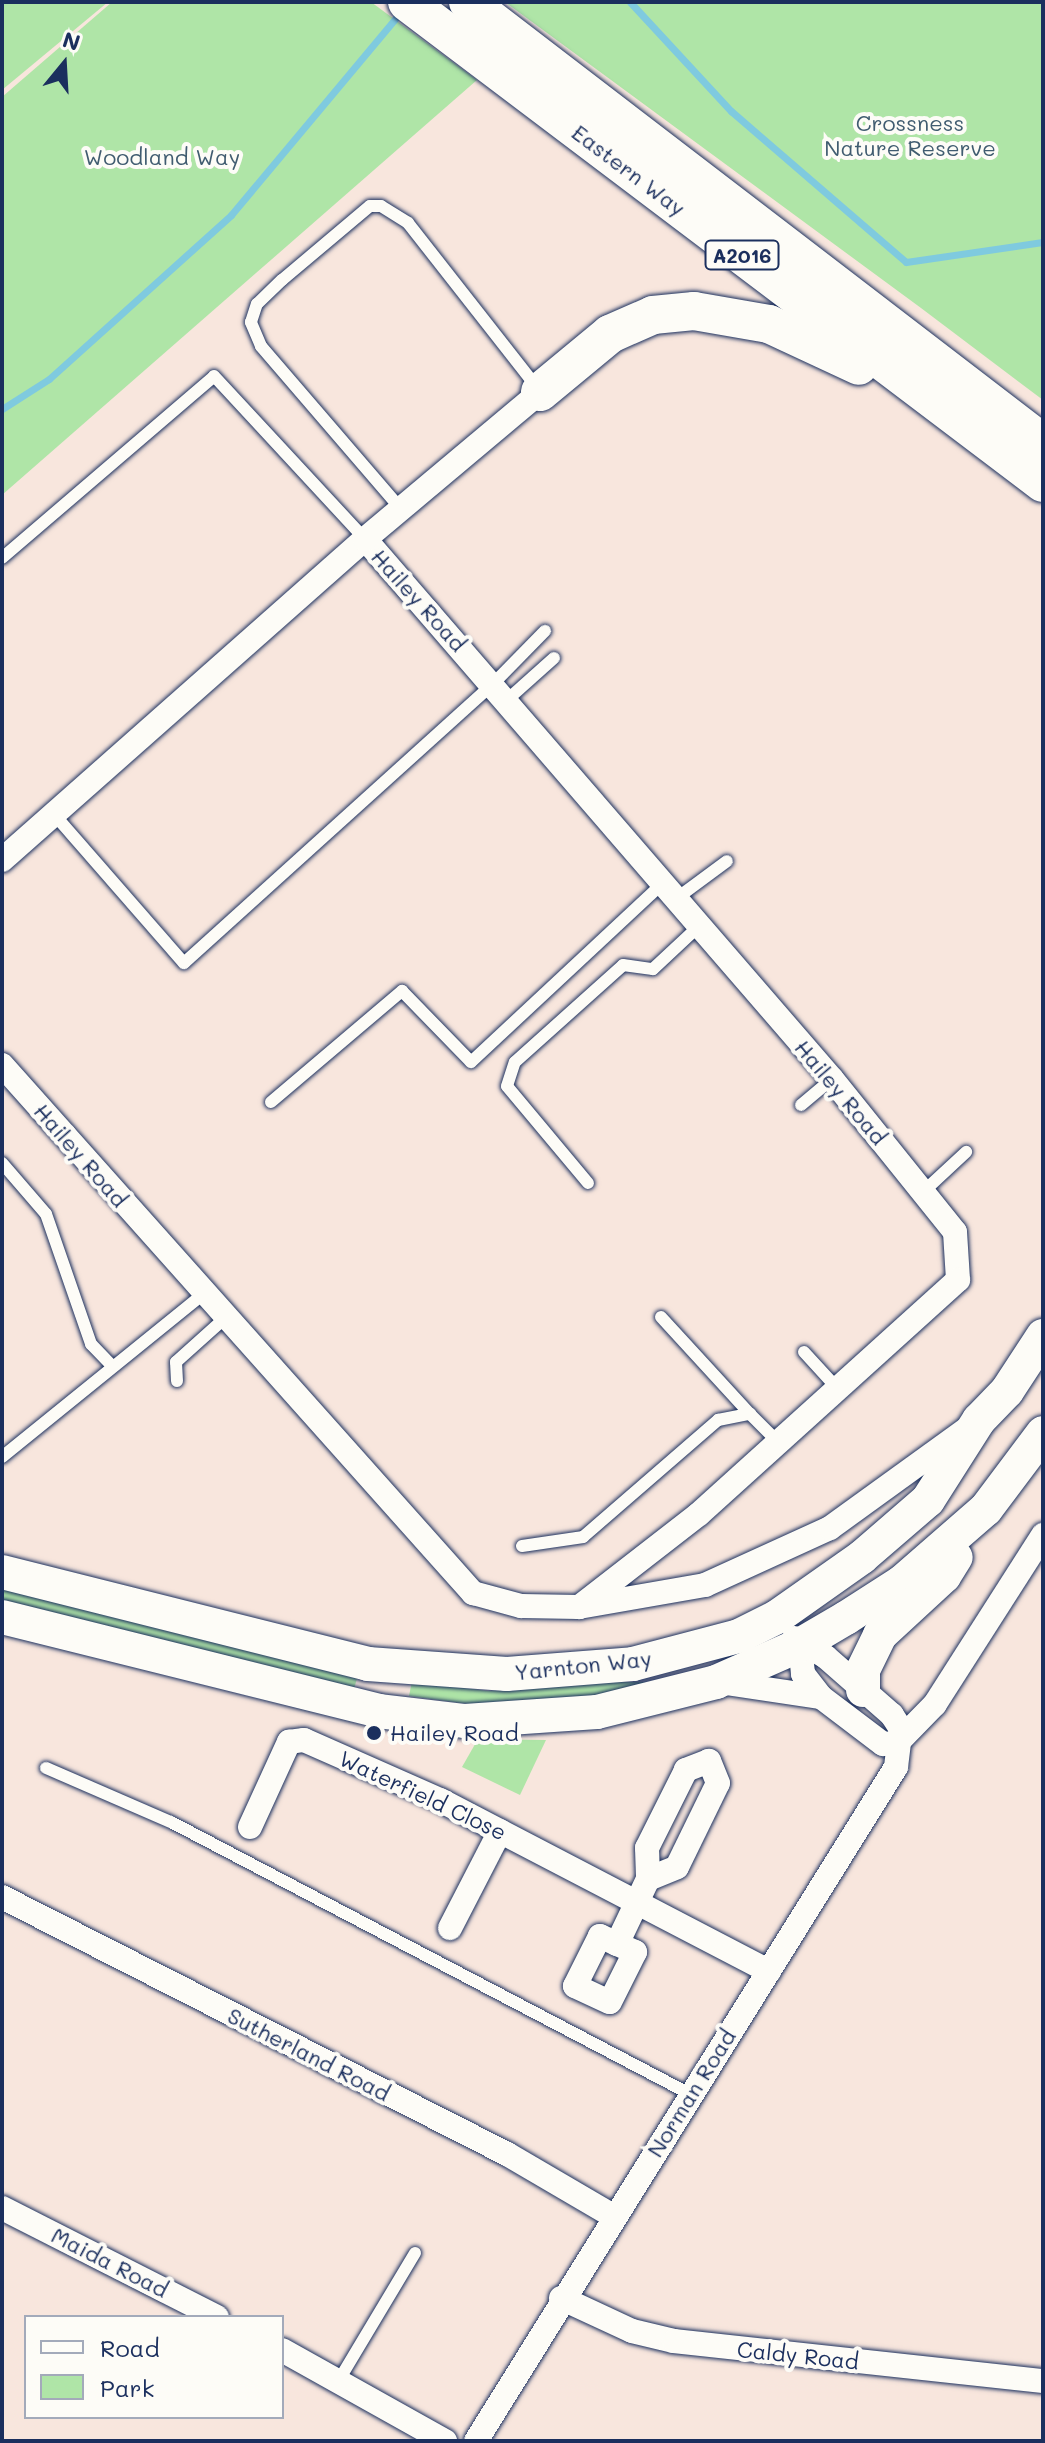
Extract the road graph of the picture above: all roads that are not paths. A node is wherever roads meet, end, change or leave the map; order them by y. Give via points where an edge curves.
1 (407, 2) edge
2 (468, 2) edge
3 (540, 392) junction
4 (1043, 443) edge
5 (1043, 483) edge
6 (401, 509) junction
7 (365, 539) junction
8 (2, 558) edge
9 (545, 631) dead end
10 (554, 658) dead end
11 (500, 692) junction
12 (53, 813) junction
13 (2, 860) edge
14 (727, 861) dead end
15 (670, 890) junction
16 (700, 925) junction
17 (2, 1065) edge
18 (832, 1079) junction
19 (271, 1102) dead end
20 (801, 1105) dead end
21 (966, 1152) dead end
22 (2, 1163) edge
23 (588, 1183) dead end
24 (923, 1192) junction
25 (203, 1294) junction
26 (661, 1317) dead end
27 (224, 1319) junction
28 (1043, 1336) edge
29 (804, 1352) dead end
30 (112, 1366) junction
31 (177, 1381) dead end
32 (837, 1388) junction
33 (750, 1414) junction
34 (979, 1420) junction
35 (1043, 1433) edge
36 (779, 1443) junction
37 (2, 1457) edge
38 (986, 1509) junction
39 (1043, 1535) edge
40 (522, 1546) dead end
41 (2, 1572) edge
42 (579, 1607) junction
43 (2, 1617) edge
44 (777, 1617) junction
45 (800, 1645) junction
46 (716, 1682) junction
47 (863, 1690) junction
48 (821, 1697) junction
49 (897, 1743) junction
50 (46, 1768) dead end
51 (250, 1827) dead end
52 (500, 1831) junction
53 (648, 1879) dead end
54 (2, 1897) edge
55 (637, 1903) junction
56 (450, 1928) dead end
57 (617, 1944) dead end
58 (769, 1971) junction
59 (690, 2094) junction
60 (2, 2208) edge
61 (613, 2216) junction
62 (415, 2253) dead end
63 (561, 2298) junction
64 (213, 2315) edge
65 (284, 2351) edge
66 (339, 2380) junction
67 (1043, 2381) edge
68 (445, 2441) edge
69 (476, 2441) edge

1 - 5 main road, Eastern Way / A2016
2 - 4 main road, Eastern Way / A2016
3 - 5 main road via 610,334 653,315 734,314 841,356
3 - 6 street, Hailey Road
3 - 6 lane via 408,223 381,206 370,206 257,304 251,322 261,346
6 - 7 street, Hailey Road
7 - 8 lane via 214,376
7 - 11 street, Hailey Road
7 - 12 street, Hailey Road
9 - 11 lane
10 - 11 lane
11 - 12 lane via 184,963
11 - 15 street, Hailey Road
12 - 13 street, Hailey Road
14 - 15 lane
15 - 16 street, Hailey Road
15 - 19 lane via 471,1062 402,991
16 - 18 street, Hailey Road
16 - 23 lane via 653,969 623,965 515,1062 507,1086
17 - 25 street, Hailey Road
18 - 20 lane
18 - 24 street, Hailey Road
21 - 24 lane
22 - 30 lane via 46,1214 91,1344
24 - 32 street, Hailey Road via 955,1232 958,1280
25 - 27 street, Hailey Road
25 - 30 lane
26 - 33 lane
27 - 31 lane via 176,1362
27 - 42 street, Hailey Road via 473,1593 521,1606
28 - 34 street, Yarnton Way via 1007,1391
29 - 32 lane
30 - 37 lane
32 - 36 street, Hailey Road
33 - 36 lane
33 - 40 lane via 718,1420 583,1537
34 - 42 street, Hailey Road via 830,1528 705,1585
34 - 44 street, Yarnton Way via 928,1500 862,1557
35 - 38 street, Yarnton Way
36 - 42 street, Hailey Road via 699,1514
38 - 45 street, Yarnton Way via 902,1582
38 - 47 street via 944,1576 880,1635 863,1670
39 - 49 street via 935,1704
41 - 44 street, Yarnton Way via 291,1647 441,1672 507,1674 633,1664 739,1636
43 - 46 street, Yarnton Way via 378,1711 465,1721 597,1712
44 - 45 street
45 - 46 street, Yarnton Way
45 - 47 street via 826,1657
45 - 48 street via 803,1674
46 - 48 street
47 - 49 street via 901,1729
48 - 49 street via 883,1744
49 - 58 street, Norman Road via 889,1784
50 - 59 lane via 171,1822
51 - 52 street, Waterfield Close via 289,1742 304,1740
52 - 55 street, Waterfield Close
52 - 56 street
53 - 55 street
54 - 61 street, Sutherland Road via 507,2154
55 - 57 street
55 - 58 street, Waterfield Close
58 - 59 street, Norman Road
59 - 61 street, Norman Road
60 - 64 street, Maida Road
61 - 63 street, Norman Road
62 - 66 lane
63 - 67 street, Caldy Road via 632,2331 674,2341
63 - 69 street, Norman Road
65 - 66 street
66 - 68 street

